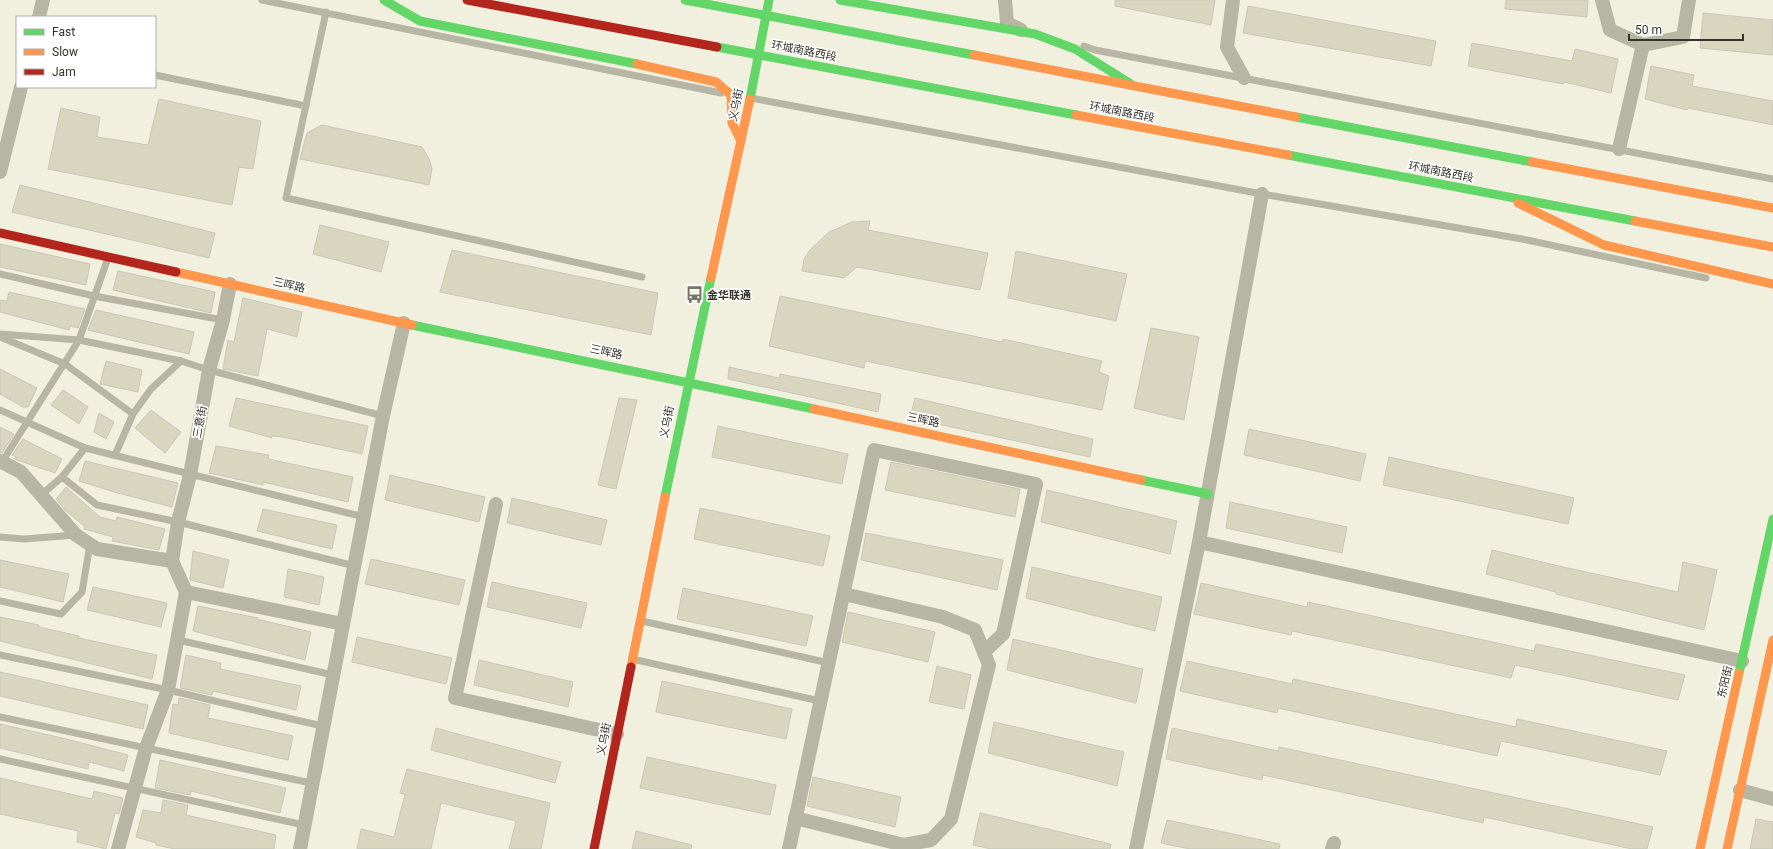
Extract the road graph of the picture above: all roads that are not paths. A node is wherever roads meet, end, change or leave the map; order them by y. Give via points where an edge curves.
1 (43, 0) edge
2 (262, 0) edge
3 (384, 0) edge
4 (467, 0) edge
5 (685, 0) edge
6 (769, 0) edge
7 (840, 0) edge
8 (1005, 0) edge
9 (1233, 0) edge
10 (1602, 0) edge
11 (1689, 0) edge
12 (285, 2) edge
13 (902, 3) dead end
14 (326, 12) junction
15 (766, 15) junction
16 (39, 16) edge
17 (1007, 23) junction
18 (1027, 33) junction
19 (1643, 45) junction
20 (758, 55) junction
21 (156, 75) edge
22 (1244, 78) junction
23 (1136, 86) junction
24 (21, 88) edge
25 (740, 97) junction
26 (306, 106) junction
27 (740, 141) junction
28 (1619, 149) junction
29 (0, 172) edge
30 (1773, 179) edge
31 (1262, 194) junction
32 (1504, 196) junction
33 (1773, 208) edge
34 (0, 233) edge
35 (1773, 248) edge
36 (108, 257) junction
37 (0, 274) edge
38 (642, 277) dead end
39 (1712, 279) dead end
40 (230, 284) junction
41 (1773, 284) edge
42 (94, 296) junction
43 (222, 320) junction
44 (404, 323) junction
45 (0, 334) edge
46 (0, 337) edge
47 (79, 340) junction
48 (181, 361) junction
49 (65, 364) junction
50 (209, 370) junction
51 (688, 382) junction
52 (0, 410) edge
53 (133, 414) junction
54 (383, 416) junction
55 (29, 422) junction
56 (84, 448) junction
57 (115, 455) junction
58 (1, 462) edge
59 (190, 475) junction
60 (62, 477) junction
61 (1208, 494) junction
62 (41, 495) junction
63 (496, 504) dead end
64 (364, 517) junction
65 (1773, 520) edge
66 (178, 522) junction
67 (76, 535) junction
68 (0, 537) edge
69 (1199, 542) junction
70 (90, 544) junction
71 (172, 561) junction
72 (355, 566) junction
73 (186, 592) junction
74 (844, 594) junction
75 (0, 601) edge
76 (640, 620) junction
77 (343, 624) junction
78 (178, 640) junction
79 (1773, 640) edge
80 (984, 652) junction
81 (0, 655) edge
82 (632, 659) junction
83 (1742, 661) junction
84 (829, 663) junction
85 (333, 675) junction
86 (168, 690) junction
87 (820, 701) junction
88 (0, 717) edge
89 (322, 726) junction
90 (617, 734) junction
91 (146, 748) junction
92 (0, 759) edge
93 (311, 783) junction
94 (135, 788) junction
95 (1740, 790) junction
96 (1773, 799) edge
97 (796, 818) junction
98 (304, 825) junction
99 (118, 849) edge
100 (300, 849) edge
101 (594, 849) edge
102 (789, 849) edge
103 (1136, 849) edge
104 (1700, 849) edge
105 (1727, 849) edge

1 - 16 street
2 - 12 lane
3 - 25 main road via 420,21 680,73 716,82
4 - 20 main road, 环城南路西段
5 - 15 main road
6 - 15 main road, 义乌街
7 - 18 main road
8 - 17 street
9 - 22 street via 1227,47
10 - 19 street via 1610,30
11 - 19 street via 1684,37
12 - 14 lane
13 - 17 lane
14 - 25 lane
14 - 26 lane
15 - 20 main road, 义乌街
15 - 23 main road
17 - 18 street
17 - 22 lane via 1095,50
18 - 23 main road via 1075,49
19 - 28 street
20 - 25 main road, 义乌街
20 - 32 main road, 环城南路西段
21 - 26 lane
22 - 28 lane
23 - 33 main road
24 - 29 street
25 - 27 main road, 义乌街
25 - 27 main road via 732,123
25 - 31 lane
26 - 38 lane via 286,198
27 - 51 main road, 义乌街
28 - 30 lane
31 - 39 lane via 1522,240
31 - 61 street
32 - 35 main road, 环城南路西段
32 - 41 main road via 1604,245
34 - 36 main road, 三晖路
36 - 40 main road, 三晖路
36 - 42 lane
37 - 42 lane
40 - 43 street, 三意街
40 - 44 main road, 三晖路
42 - 43 lane
42 - 47 lane
43 - 50 street, 三意街
44 - 51 main road, 三晖路
44 - 54 street
45 - 47 lane
46 - 49 lane
47 - 48 lane
47 - 49 lane
48 - 50 lane
48 - 53 lane via 150,389
49 - 53 lane
49 - 55 lane
50 - 54 lane
50 - 59 street, 三意街
51 - 61 main road, 三晖路
51 - 76 main road, 义乌街
52 - 55 lane
53 - 57 lane
54 - 64 street
55 - 56 lane
55 - 58 lane
56 - 57 lane
56 - 60 lane
57 - 59 lane
58 - 62 street via 21,472
59 - 64 lane
59 - 66 street, 三意街
60 - 62 lane
60 - 66 lane via 97,505
61 - 69 street
62 - 67 street
63 - 90 street via 455,698
64 - 72 street
65 - 83 main road, 东阳街
66 - 71 street, 三意街
66 - 72 lane
67 - 68 lane via 24,539
67 - 70 street
69 - 83 street
69 - 103 street
70 - 71 street via 97,549
70 - 75 lane via 82,592 61,614
71 - 73 street
72 - 77 street
73 - 77 street
73 - 78 street
74 - 80 street via 942,617 975,630
74 - 80 street via 874,450 1036,484 1003,634
74 - 84 street
76 - 82 main road, 义乌街
76 - 84 lane
77 - 85 street
78 - 85 lane
78 - 86 street
79 - 95 main road
80 - 97 street via 989,665 951,819 931,840 904,845
81 - 86 lane
82 - 87 lane
82 - 90 main road, 义乌街
83 - 104 main road, 东阳街
84 - 87 street
85 - 89 street
86 - 89 lane
86 - 91 street
87 - 97 street
88 - 91 lane
89 - 93 street
90 - 101 main road, 义乌街
91 - 93 lane
91 - 94 street
92 - 94 lane
93 - 98 street
94 - 98 lane
94 - 99 street
95 - 96 street
95 - 105 main road
97 - 102 street
98 - 100 street

